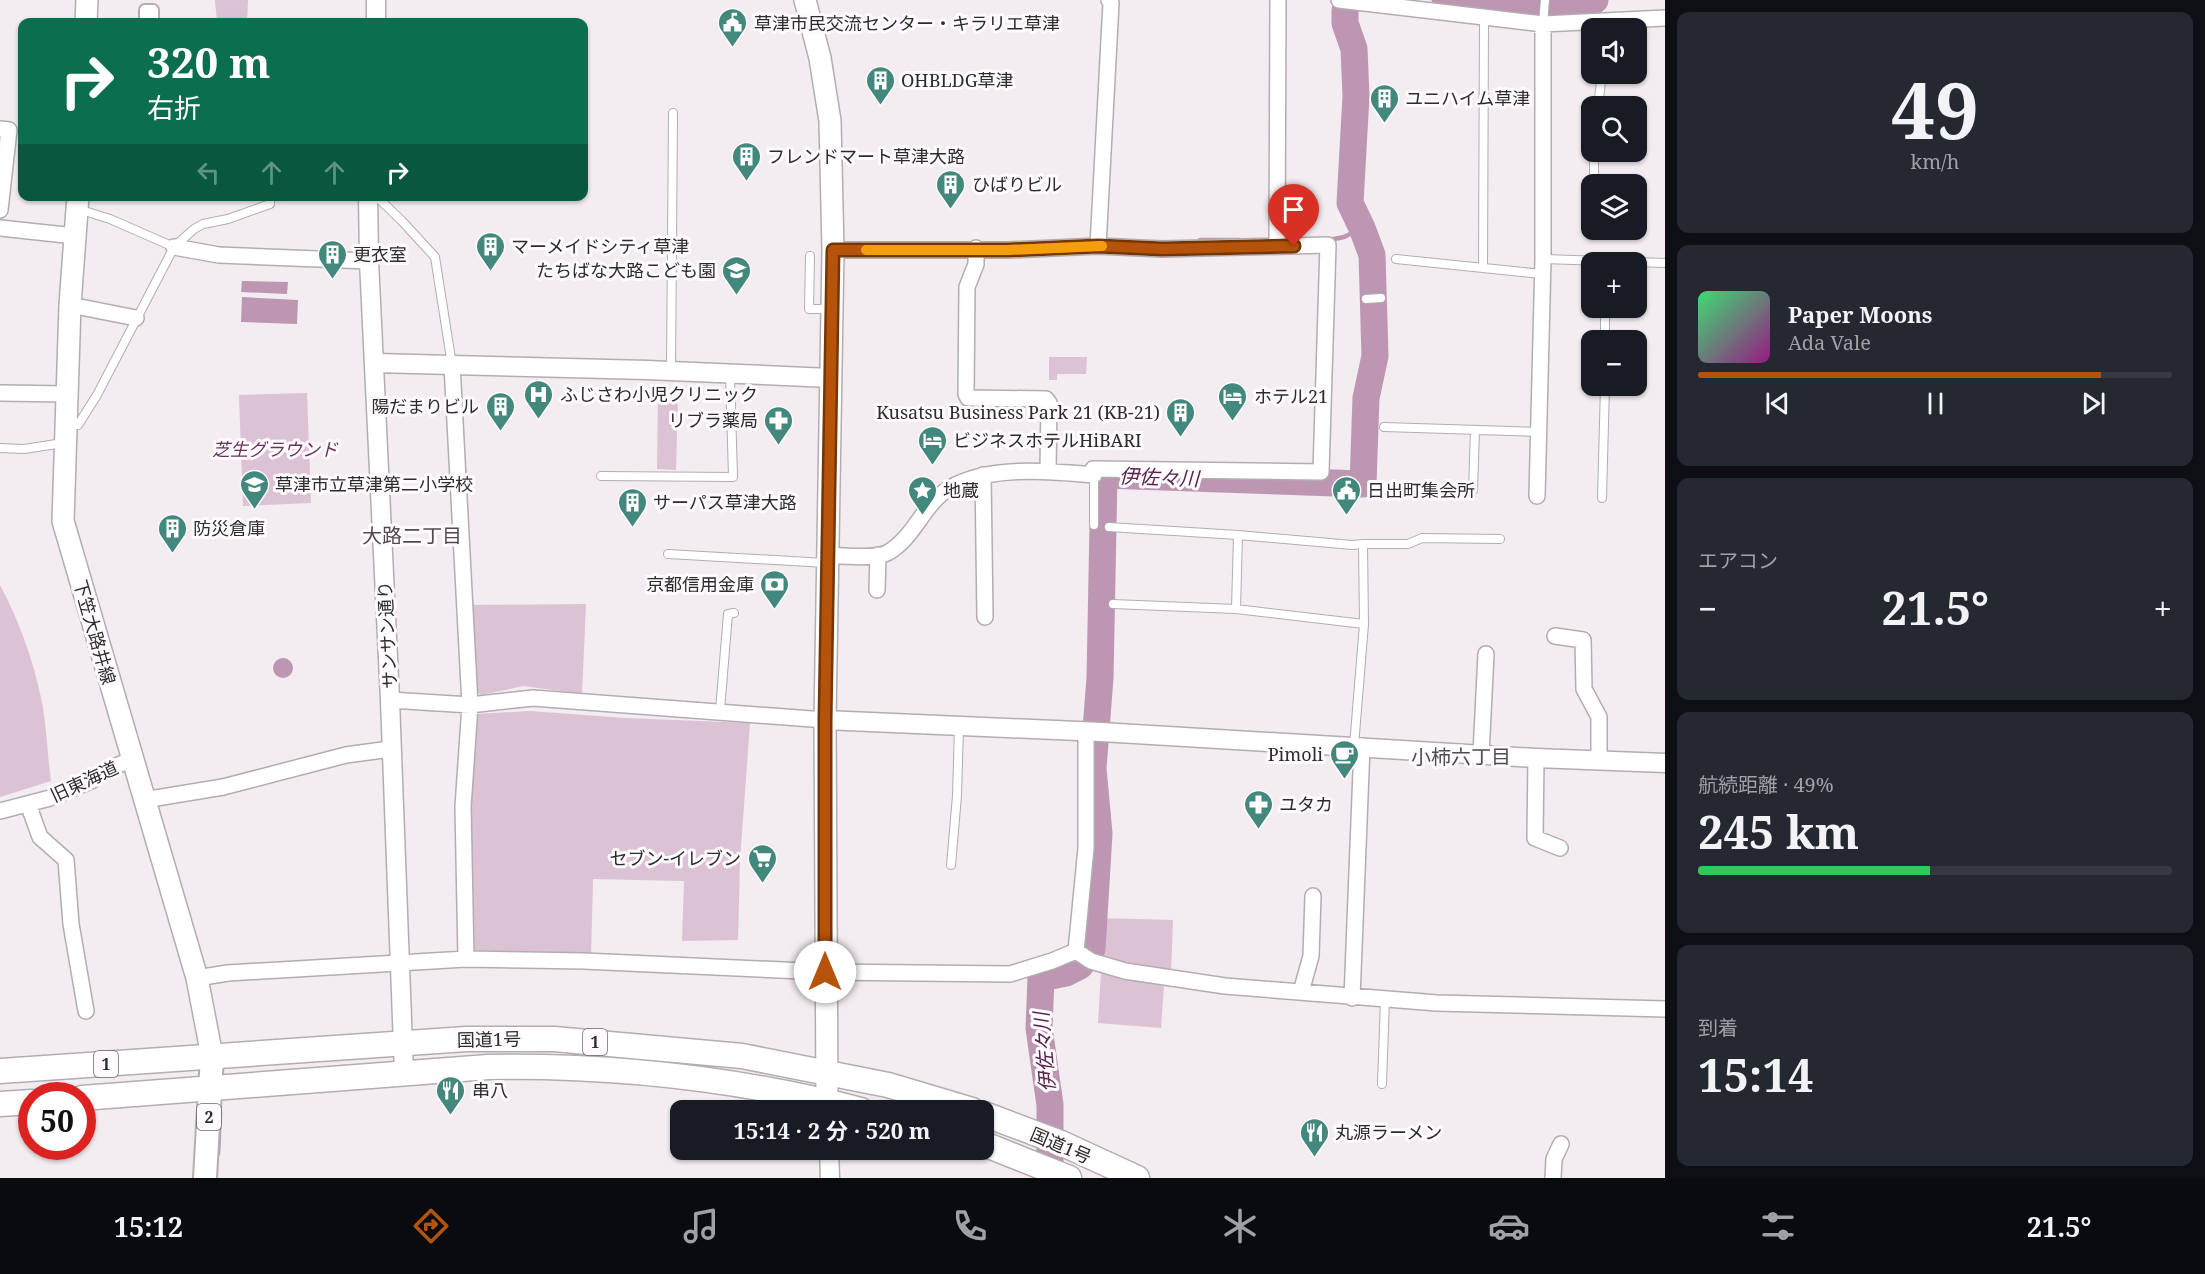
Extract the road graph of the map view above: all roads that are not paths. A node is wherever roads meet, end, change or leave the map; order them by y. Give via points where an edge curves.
1 (87, 0) edge
2 (376, 0) edge
3 (805, 0) edge
4 (1109, 0) edge
5 (1278, 0) edge
6 (1341, 0) edge
7 (1545, 0) edge
8 (1484, 17) junction
9 (86, 18) edge
10 (145, 18) edge
11 (153, 18) edge
12 (376, 18) edge
13 (1665, 18) edge
14 (1647, 20) edge
15 (1542, 24) junction
16 (1581, 25) edge
17 (673, 112) dead end
18 (0, 129) edge
19 (1, 183) edge
20 (270, 201) edge
21 (368, 201) edge
22 (381, 201) edge
23 (77, 202) edge
24 (0, 210) edge
25 (0, 228) edge
26 (75, 237) junction
27 (1098, 246) junction
28 (1277, 246) junction
29 (174, 247) junction
30 (976, 248) junction
31 (833, 250) junction
32 (810, 256) dead end
33 (1396, 259) dead end
34 (369, 261) junction
35 (1647, 262) edge
36 (1581, 263) edge
37 (1665, 263) edge
38 (1542, 266) junction
39 (1483, 268) junction
40 (1382, 298) dead end
41 (1366, 299) dead end
42 (70, 305) junction
43 (832, 309) junction
44 (136, 318) junction
45 (375, 363) junction
46 (452, 365) junction
47 (671, 371) junction
48 (730, 374) junction
49 (830, 378) junction
50 (0, 393) edge
51 (67, 394) junction
52 (1605, 396) edge
53 (1384, 427) dead end
54 (1475, 430) junction
55 (1538, 432) junction
56 (65, 433) junction
57 (0, 448) edge
58 (1048, 471) junction
59 (983, 475) junction
60 (1094, 475) junction
61 (601, 476) dead end
62 (1473, 490) dead end
63 (1537, 496) dead end
64 (1602, 498) dead end
65 (1094, 525) dead end
66 (1109, 527) dead end
67 (1238, 535) junction
68 (1500, 538) dead end
69 (1363, 544) junction
70 (668, 554) dead end
71 (878, 555) junction
72 (828, 559) junction
73 (877, 590) dead end
74 (1113, 604) dead end
75 (1236, 609) junction
76 (734, 613) dead end
77 (985, 617) dead end
78 (1364, 624) junction
79 (1555, 636) dead end
80 (1486, 654) dead end
81 (390, 700) junction
82 (470, 705) junction
83 (720, 710) junction
84 (825, 720) junction
85 (959, 726) junction
86 (1092, 732) junction
87 (1358, 746) junction
88 (390, 749) junction
89 (1481, 754) junction
90 (1536, 758) junction
91 (132, 759) junction
92 (1599, 761) junction
93 (1665, 763) edge
94 (144, 800) junction
95 (28, 804) junction
96 (0, 811) edge
97 (1560, 848) dead end
98 (951, 865) dead end
99 (1313, 896) dead end
100 (1076, 951) junction
101 (466, 959) junction
102 (400, 963) junction
103 (825, 972) junction
104 (197, 978) junction
105 (1300, 992) junction
106 (1352, 998) junction
107 (1384, 1000) junction
108 (1665, 1009) edge
109 (86, 1011) dead end
110 (402, 1043) junction
111 (212, 1056) junction
112 (0, 1071) edge
113 (404, 1073) junction
114 (826, 1074) junction
115 (1382, 1084) dead end
116 (210, 1088) junction
117 (96, 1097) edge
118 (803, 1100) edge
119 (828, 1100) edge
120 (938, 1100) edge
121 (18, 1103) edge
122 (0, 1104) edge
123 (994, 1118) edge
124 (1561, 1144) dead end
125 (994, 1148) edge
126 (829, 1160) edge
127 (1061, 1175) edge
128 (205, 1178) edge
129 (830, 1178) edge
130 (1137, 1178) edge
131 (1553, 1178) edge

1 - 9 main road
2 - 12 street
3 - 31 main road via 830,121
4 - 27 street
5 - 28 street
6 - 8 street via 1444,9
7 - 15 lane
8 - 15 street
8 - 39 lane
10 - 11 street via 145,10 153,10
13 - 14 street
15 - 16 street
15 - 38 street
17 - 47 lane
18 - 19 street via 9,130
19 - 24 street
20 - 29 lane via 228,219 203,224
21 - 34 street, サンサン通り
22 - 46 lane via 435,257
23 - 26 main road, 下笠大路井線
23 - 29 lane
25 - 26 street
26 - 42 main road, 下笠大路井線
27 - 28 street
27 - 30 street
28 - 60 street via 1328,245 1322,472 1093,469
29 - 34 street via 219,255
29 - 44 lane
30 - 31 street
30 - 58 street via 976,264 967,287 966,394 969,398 1046,399
31 - 43 main road
32 - 43 lane via 809,309
33 - 39 lane
34 - 45 street, サンサン通り
35 - 37 lane
36 - 38 lane
38 - 39 lane
38 - 55 street
40 - 41 lane
42 - 44 street
42 - 51 main road, 下笠大路井線
43 - 49 main road
44 - 56 lane via 97,395 78,425
45 - 46 street
45 - 81 street, サンサン通り
46 - 47 street
46 - 82 street
47 - 48 street
48 - 49 street
48 - 61 lane via 733,477
49 - 72 main road
50 - 51 street
51 - 56 main road, 下笠大路井線
52 - 64 lane
53 - 54 lane
54 - 55 lane
54 - 62 lane
55 - 63 street
56 - 57 lane via 24,449
56 - 91 main road, 下笠大路井線 via 63,521
58 - 59 street
58 - 60 street
59 - 71 street via 947,489 911,532 887,554
59 - 77 street
60 - 65 lane
66 - 67 lane
67 - 69 lane
67 - 75 lane
68 - 69 lane via 1422,538 1408,544
69 - 78 lane
70 - 72 lane
71 - 72 street
71 - 73 street
72 - 84 main road
74 - 75 lane
75 - 78 lane
76 - 83 lane via 728,614
78 - 87 lane
79 - 92 street via 1583,640 1584,689 1599,717
80 - 89 street
81 - 82 street
81 - 88 street, サンサン通り
82 - 83 street via 533,698
82 - 101 street via 463,807
83 - 84 street
84 - 85 street
84 - 103 main road
85 - 86 street
85 - 98 lane
86 - 87 street
86 - 100 street
87 - 89 street
87 - 106 street
88 - 94 street via 346,754 223,787
88 - 102 street, サンサン通り
89 - 90 street
90 - 92 street
90 - 97 street via 1535,838
91 - 94 main road, 下笠大路井線
91 - 95 street, 旧東海道 via 91,781
92 - 93 street
94 - 104 main road, 下笠大路井線
95 - 96 street, 旧東海道
95 - 109 street via 40,837 66,860 71,924
99 - 105 street via 1311,956
100 - 103 street via 1010,974
100 - 105 street via 1091,961 1167,979
101 - 102 street
101 - 103 street
102 - 104 street
102 - 110 street, サンサン通り
103 - 114 main road
104 - 111 main road, 下笠大路井線
105 - 106 street
106 - 107 street
107 - 108 street
107 - 115 lane
110 - 111 highway, 国道1号 / 1
110 - 113 street, サンサン通り
110 - 114 highway, 国道1号 / 1 via 554,1039 742,1056
111 - 112 highway, 国道1号 / 1
111 - 116 main road, 2
113 - 116 highway, 国道1号 / 1
113 - 118 highway, 国道1号 / 1 via 554,1066 741,1085
114 - 119 main road
114 - 120 highway, 国道1号 / 1 via 888,1085
116 - 117 highway, 国道1号 / 1
116 - 128 main road, 2
121 - 122 highway
123 - 130 highway, 国道1号
124 - 131 street via 1554,1159
125 - 127 highway, 国道1号
126 - 129 street

